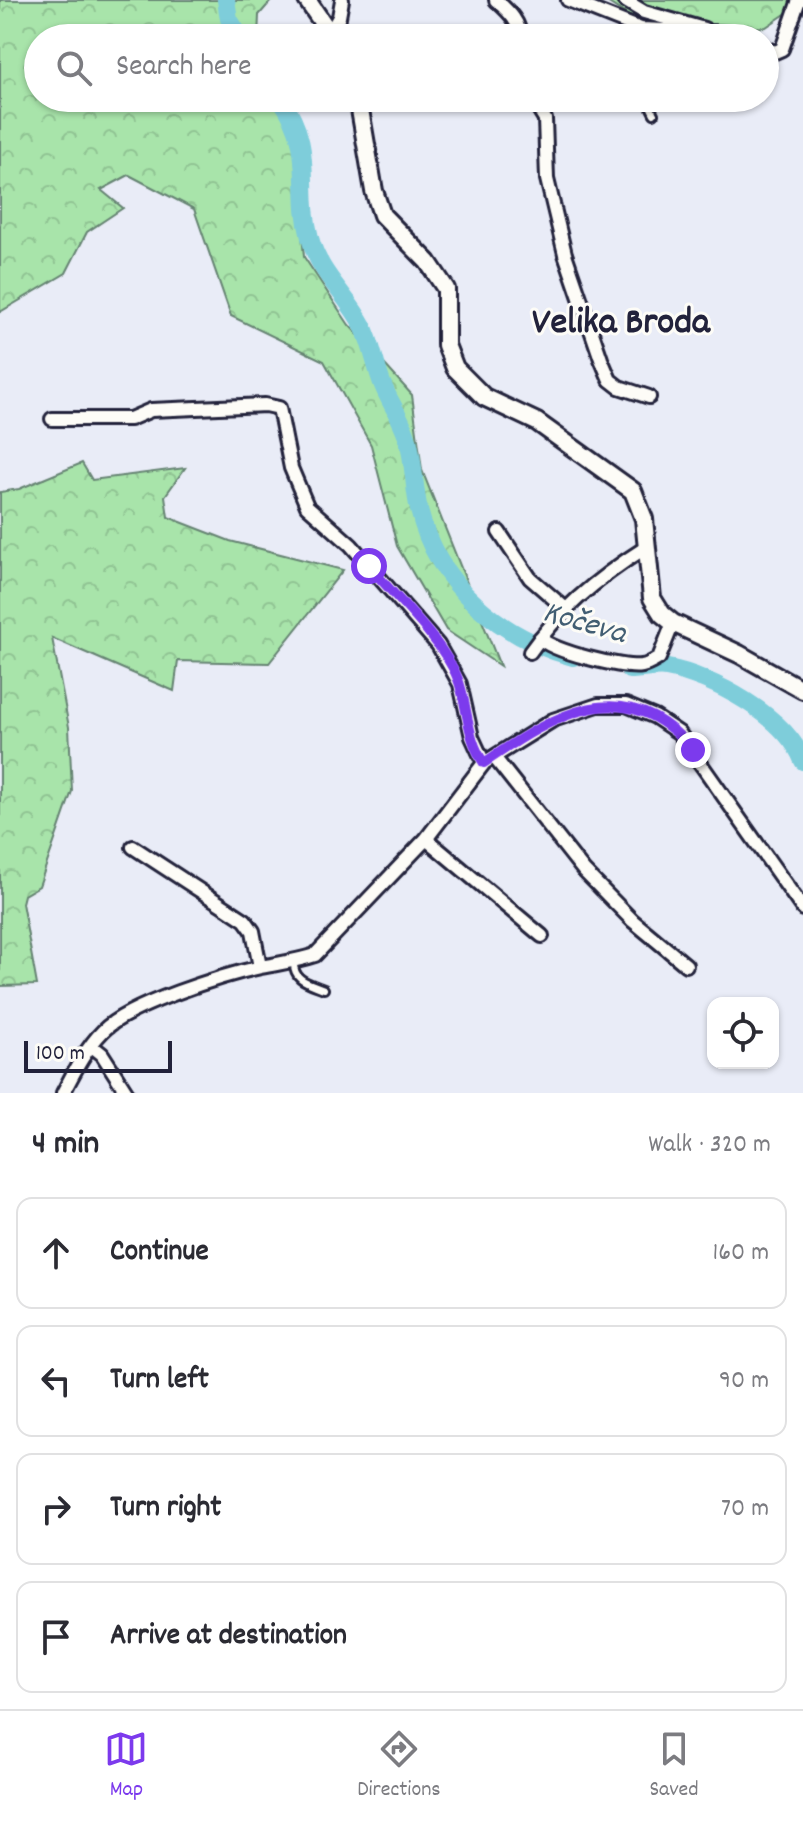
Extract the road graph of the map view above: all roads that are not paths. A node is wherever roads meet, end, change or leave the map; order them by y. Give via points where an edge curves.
1 (307, 0) edge
2 (342, 0) edge
3 (496, 0) edge
4 (568, 0) edge
5 (624, 0) edge
6 (799, 0) edge
7 (324, 24) edge
8 (336, 24) edge
9 (517, 24) edge
10 (621, 24) edge
11 (690, 24) edge
12 (779, 50) edge
13 (360, 112) edge
14 (541, 112) edge
15 (649, 397) dead end
16 (52, 419) dead end
17 (499, 532) dead end
18 (645, 548) junction
19 (567, 610) junction
20 (673, 623) junction
21 (803, 690) edge
22 (489, 760) junction
23 (426, 839) junction
24 (133, 847) dead end
25 (803, 909) edge
26 (542, 936) dead end
27 (294, 962) junction
28 (686, 965) dead end
29 (260, 967) junction
30 (324, 989) dead end
31 (92, 1046) junction
32 (63, 1093) edge
33 (127, 1093) edge

1 - 7 main road
2 - 8 street
3 - 9 street
4 - 10 street
5 - 11 street via 644,12
6 - 12 street
13 - 18 main road via 382,215 428,262 446,289 446,345 455,368 484,397 537,422 633,491 641,505
14 - 15 street via 547,179 565,254 601,359 610,380
16 - 22 street via 130,419 151,410 279,408 291,468 307,506 351,545 438,645 460,684 472,737
17 - 19 street via 530,578
18 - 19 street
18 - 20 main road via 652,598
19 - 20 street via 534,645 545,643 640,667 659,658
20 - 21 main road
22 - 23 street
22 - 25 street via 553,720 598,705 626,705 655,717 693,750
22 - 28 street via 584,871
23 - 26 street
23 - 27 street via 323,948
24 - 29 street via 245,920 253,931
27 - 29 street
27 - 30 lane via 299,979
29 - 31 street via 145,1006 103,1031
31 - 32 street
31 - 33 street

